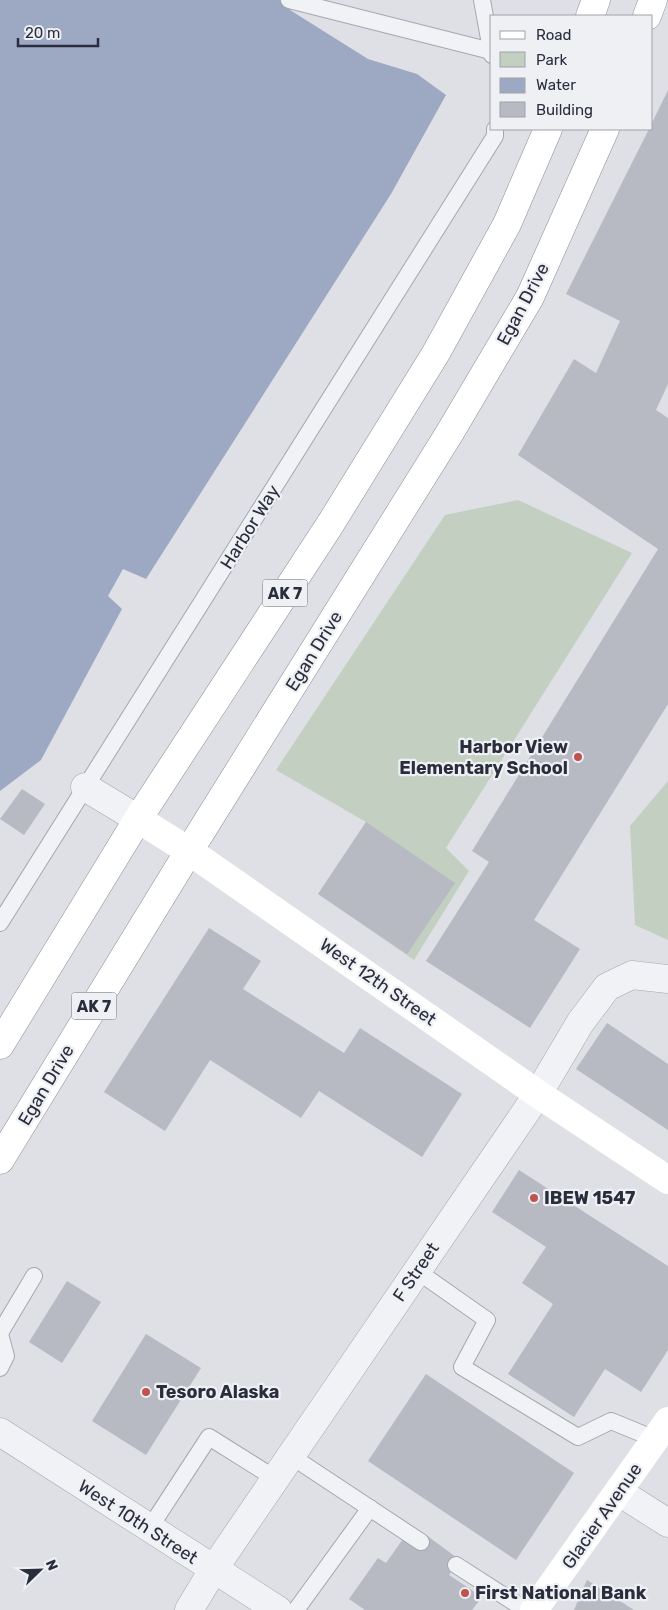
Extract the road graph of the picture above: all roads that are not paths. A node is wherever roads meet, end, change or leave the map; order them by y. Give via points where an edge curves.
1 (289, 0) edge
2 (482, 0) edge
3 (596, 0) edge
4 (653, 0) edge
5 (590, 15) edge
6 (647, 15) edge
7 (490, 47) edge
8 (490, 53) edge
9 (495, 130) edge
10 (548, 130) edge
11 (605, 130) edge
12 (85, 787) junction
13 (138, 820) junction
14 (189, 851) junction
15 (0, 923) edge
16 (668, 979) edge
17 (1, 1042) edge
18 (538, 1094) junction
19 (0, 1160) edge
20 (668, 1180) edge
21 (417, 1271) junction
22 (34, 1276) dead end
23 (0, 1333) edge
24 (0, 1368) edge
25 (662, 1430) edge
26 (0, 1432) edge
27 (291, 1456) junction
28 (276, 1479) junction
29 (620, 1492) junction
30 (370, 1508) junction
31 (668, 1523) edge
32 (149, 1529) junction
33 (421, 1542) dead end
34 (456, 1565) dead end
35 (213, 1570) junction
36 (537, 1608) edge
37 (189, 1610) edge
38 (278, 1610) edge
39 (296, 1610) edge

1 - 8 lane
2 - 7 lane
3 - 5 main road
4 - 6 main road
9 - 12 lane, Harbor Way via 495,136
10 - 13 main road, AK 7 via 507,224 436,353 331,523
11 - 14 main road, Egan Drive / AK 7 via 530,296 443,443
12 - 13 street, West 12th Street
12 - 15 lane, Harbor Way
13 - 14 main road, West 12th Street
13 - 17 main road, AK 7
14 - 18 main road, West 12th Street
14 - 19 main road, Egan Drive / AK 7
16 - 18 street, F Street via 632,975 607,987 580,1023
18 - 20 main road, West 12th Street
18 - 21 street, F Street
21 - 25 lane via 487,1320 462,1367 578,1437 611,1420
21 - 27 street, F Street
22 - 23 lane
23 - 24 lane via 6,1356
25 - 29 main road, Glacier Avenue
26 - 32 street, West 10th Street
27 - 28 street, F Street
27 - 30 lane
28 - 32 lane via 209,1437
28 - 35 street, F Street
29 - 31 street
29 - 36 main road, Glacier Avenue
30 - 33 lane
30 - 39 lane
32 - 35 street, West 10th Street
34 - 36 lane
35 - 37 street, F Street
35 - 38 street, West 10th Street

